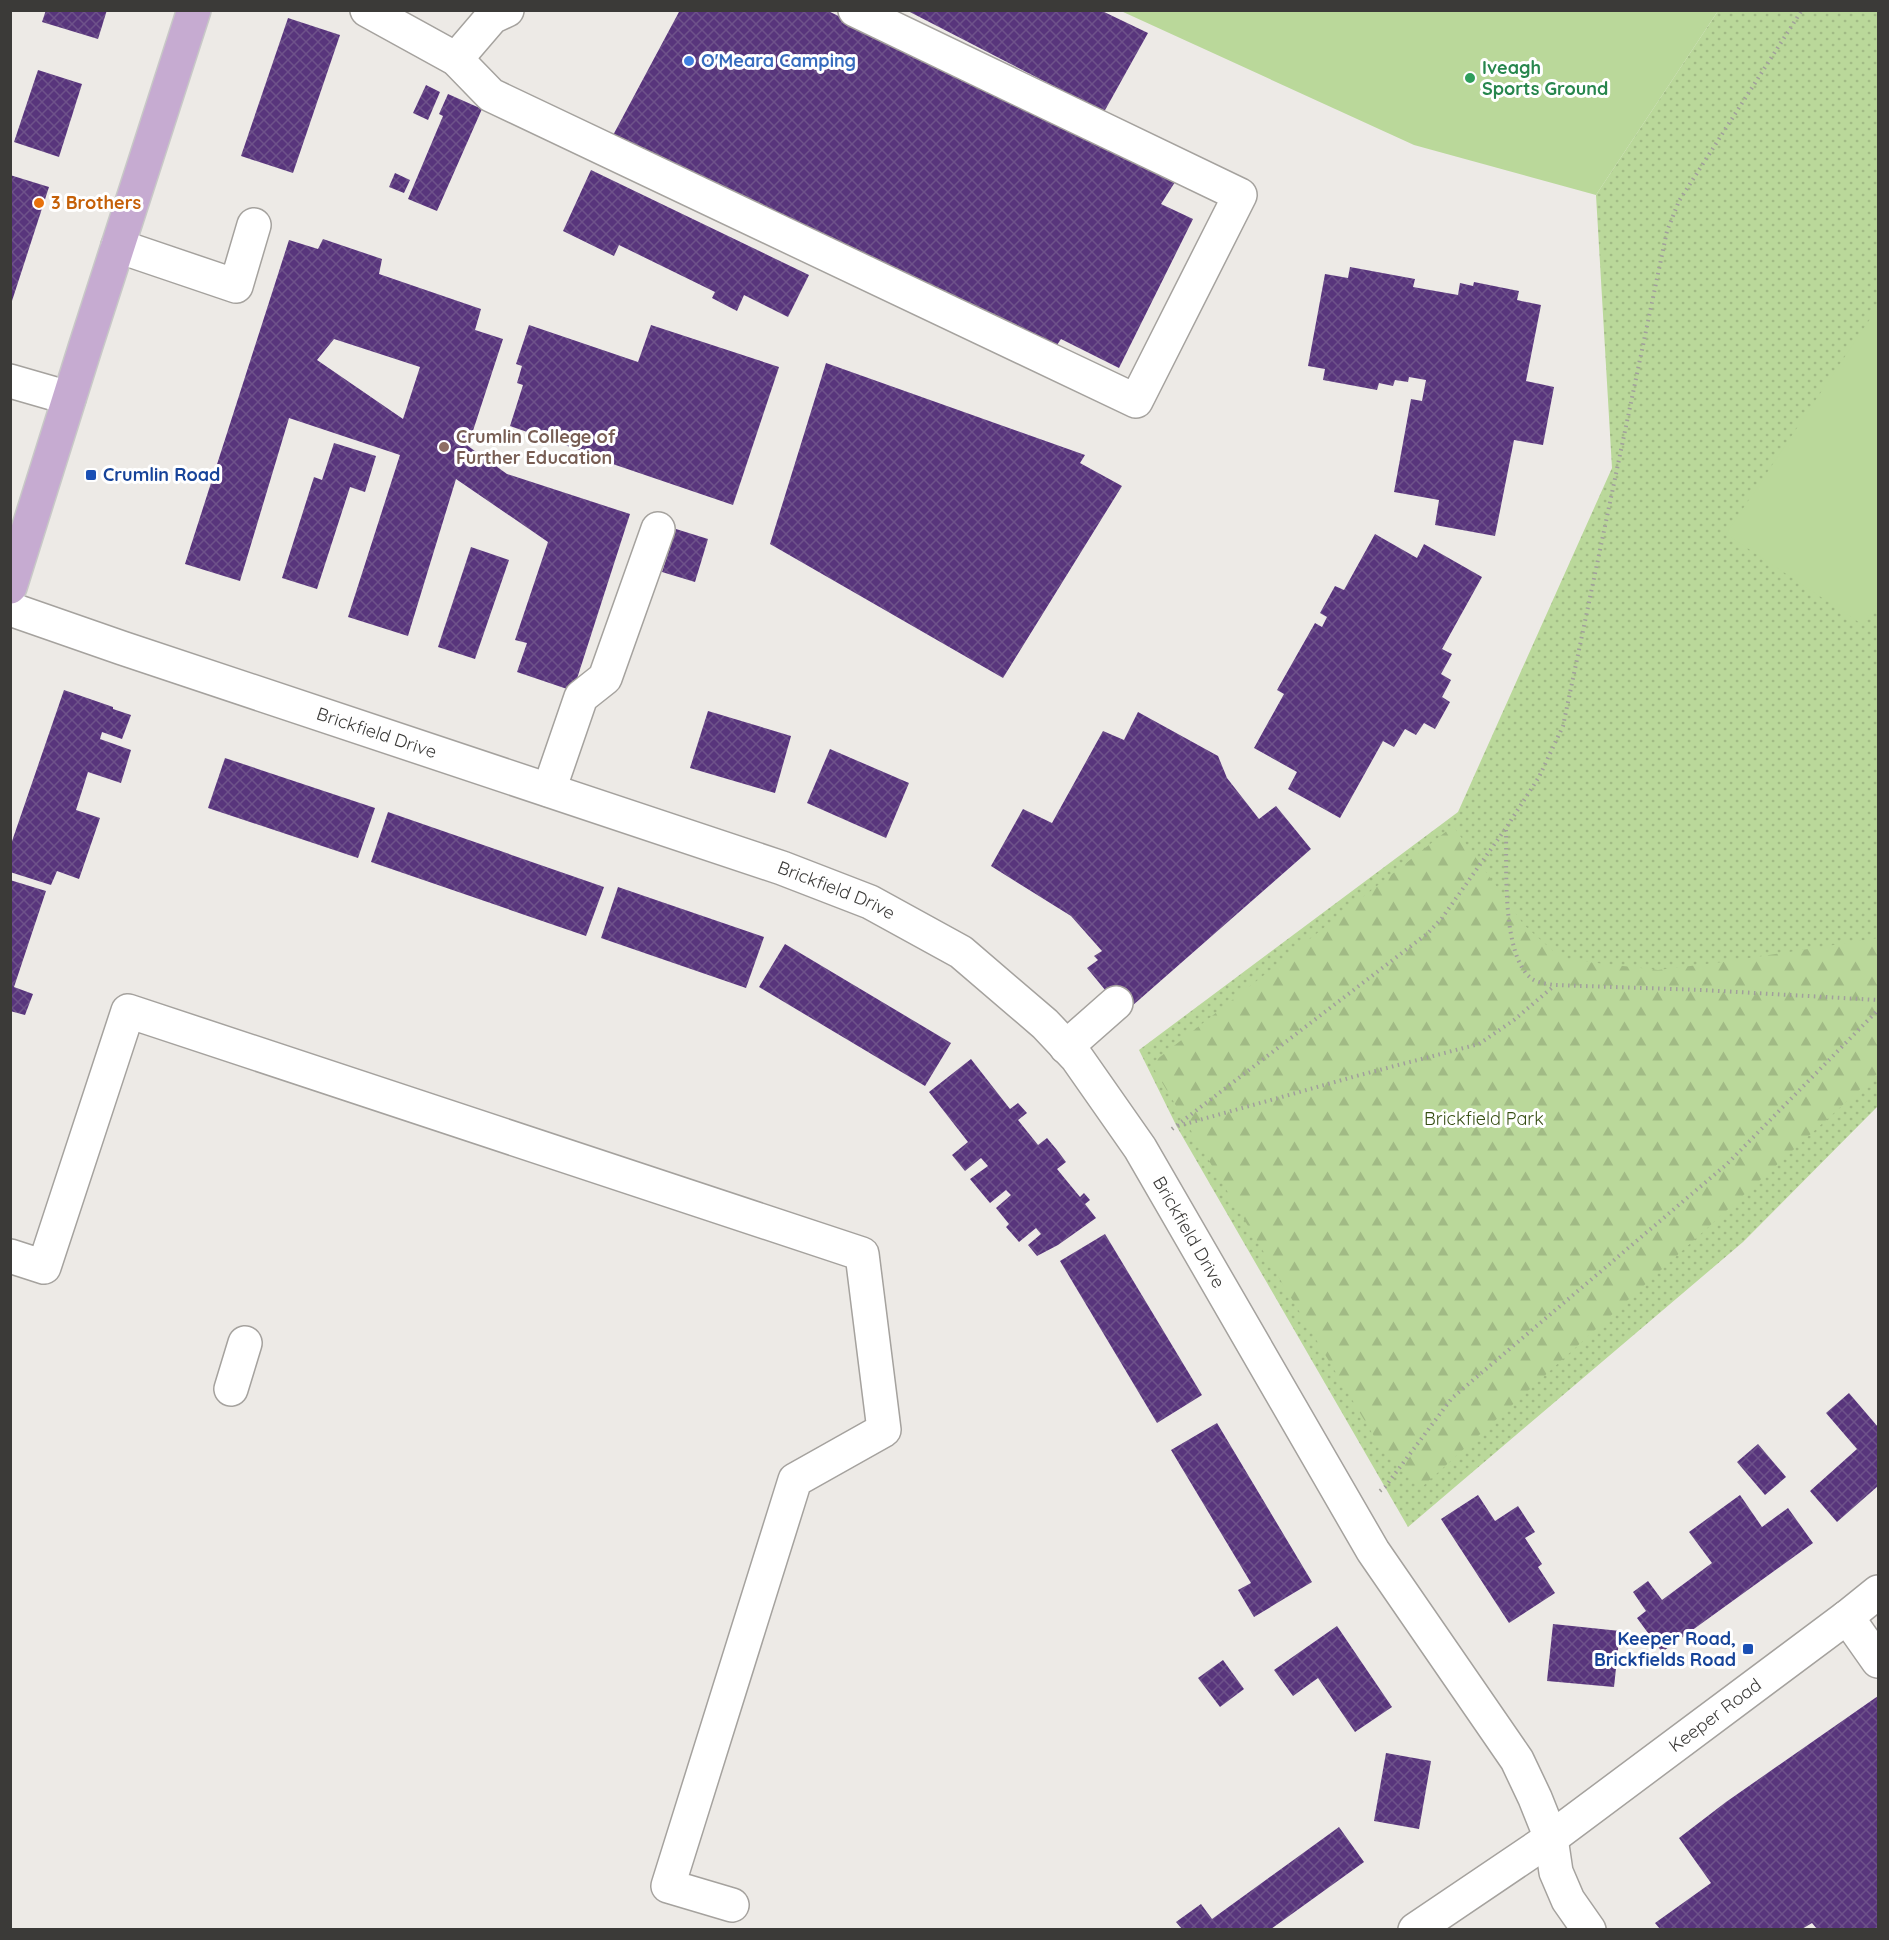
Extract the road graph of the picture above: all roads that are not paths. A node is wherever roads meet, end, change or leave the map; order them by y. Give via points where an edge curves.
1 (194, 10) edge
2 (367, 10) edge
3 (507, 10) edge
4 (855, 10) edge
5 (456, 58) junction
6 (254, 225) dead end
7 (118, 246) junction
8 (10, 381) edge
9 (69, 398) junction
10 (658, 529) dead end
11 (10, 587) edge
12 (10, 609) edge
13 (549, 790) junction
14 (1116, 1003) dead end
15 (1066, 1047) junction
16 (10, 1256) edge
17 (245, 1343) dead end
18 (231, 1389) dead end
19 (1878, 1592) edge
20 (1847, 1617) junction
21 (1878, 1661) edge
22 (1551, 1838) junction
23 (732, 1905) dead end
24 (1415, 1929) edge
25 (1589, 1929) edge

1 - 7 main road
2 - 5 street
3 - 5 street via 492,17
4 - 5 street via 1240,195 1136,401 491,94
6 - 7 street via 236,286
7 - 9 main road
8 - 9 street
9 - 11 main road
10 - 13 street via 605,678 581,697
12 - 13 street, Brickfield Drive
13 - 15 street, Brickfield Drive via 782,868 870,902 961,952
14 - 15 street
15 - 22 street, Brickfield Drive via 1140,1148 1373,1551 1517,1760
16 - 23 street via 44,1267 128,1011 862,1254 884,1431 795,1480 669,1886
17 - 18 street
19 - 20 street, Keeper Road
20 - 21 street
20 - 22 street, Keeper Road
22 - 24 street, Keeper Road
22 - 25 street via 1556,1872 1568,1900

